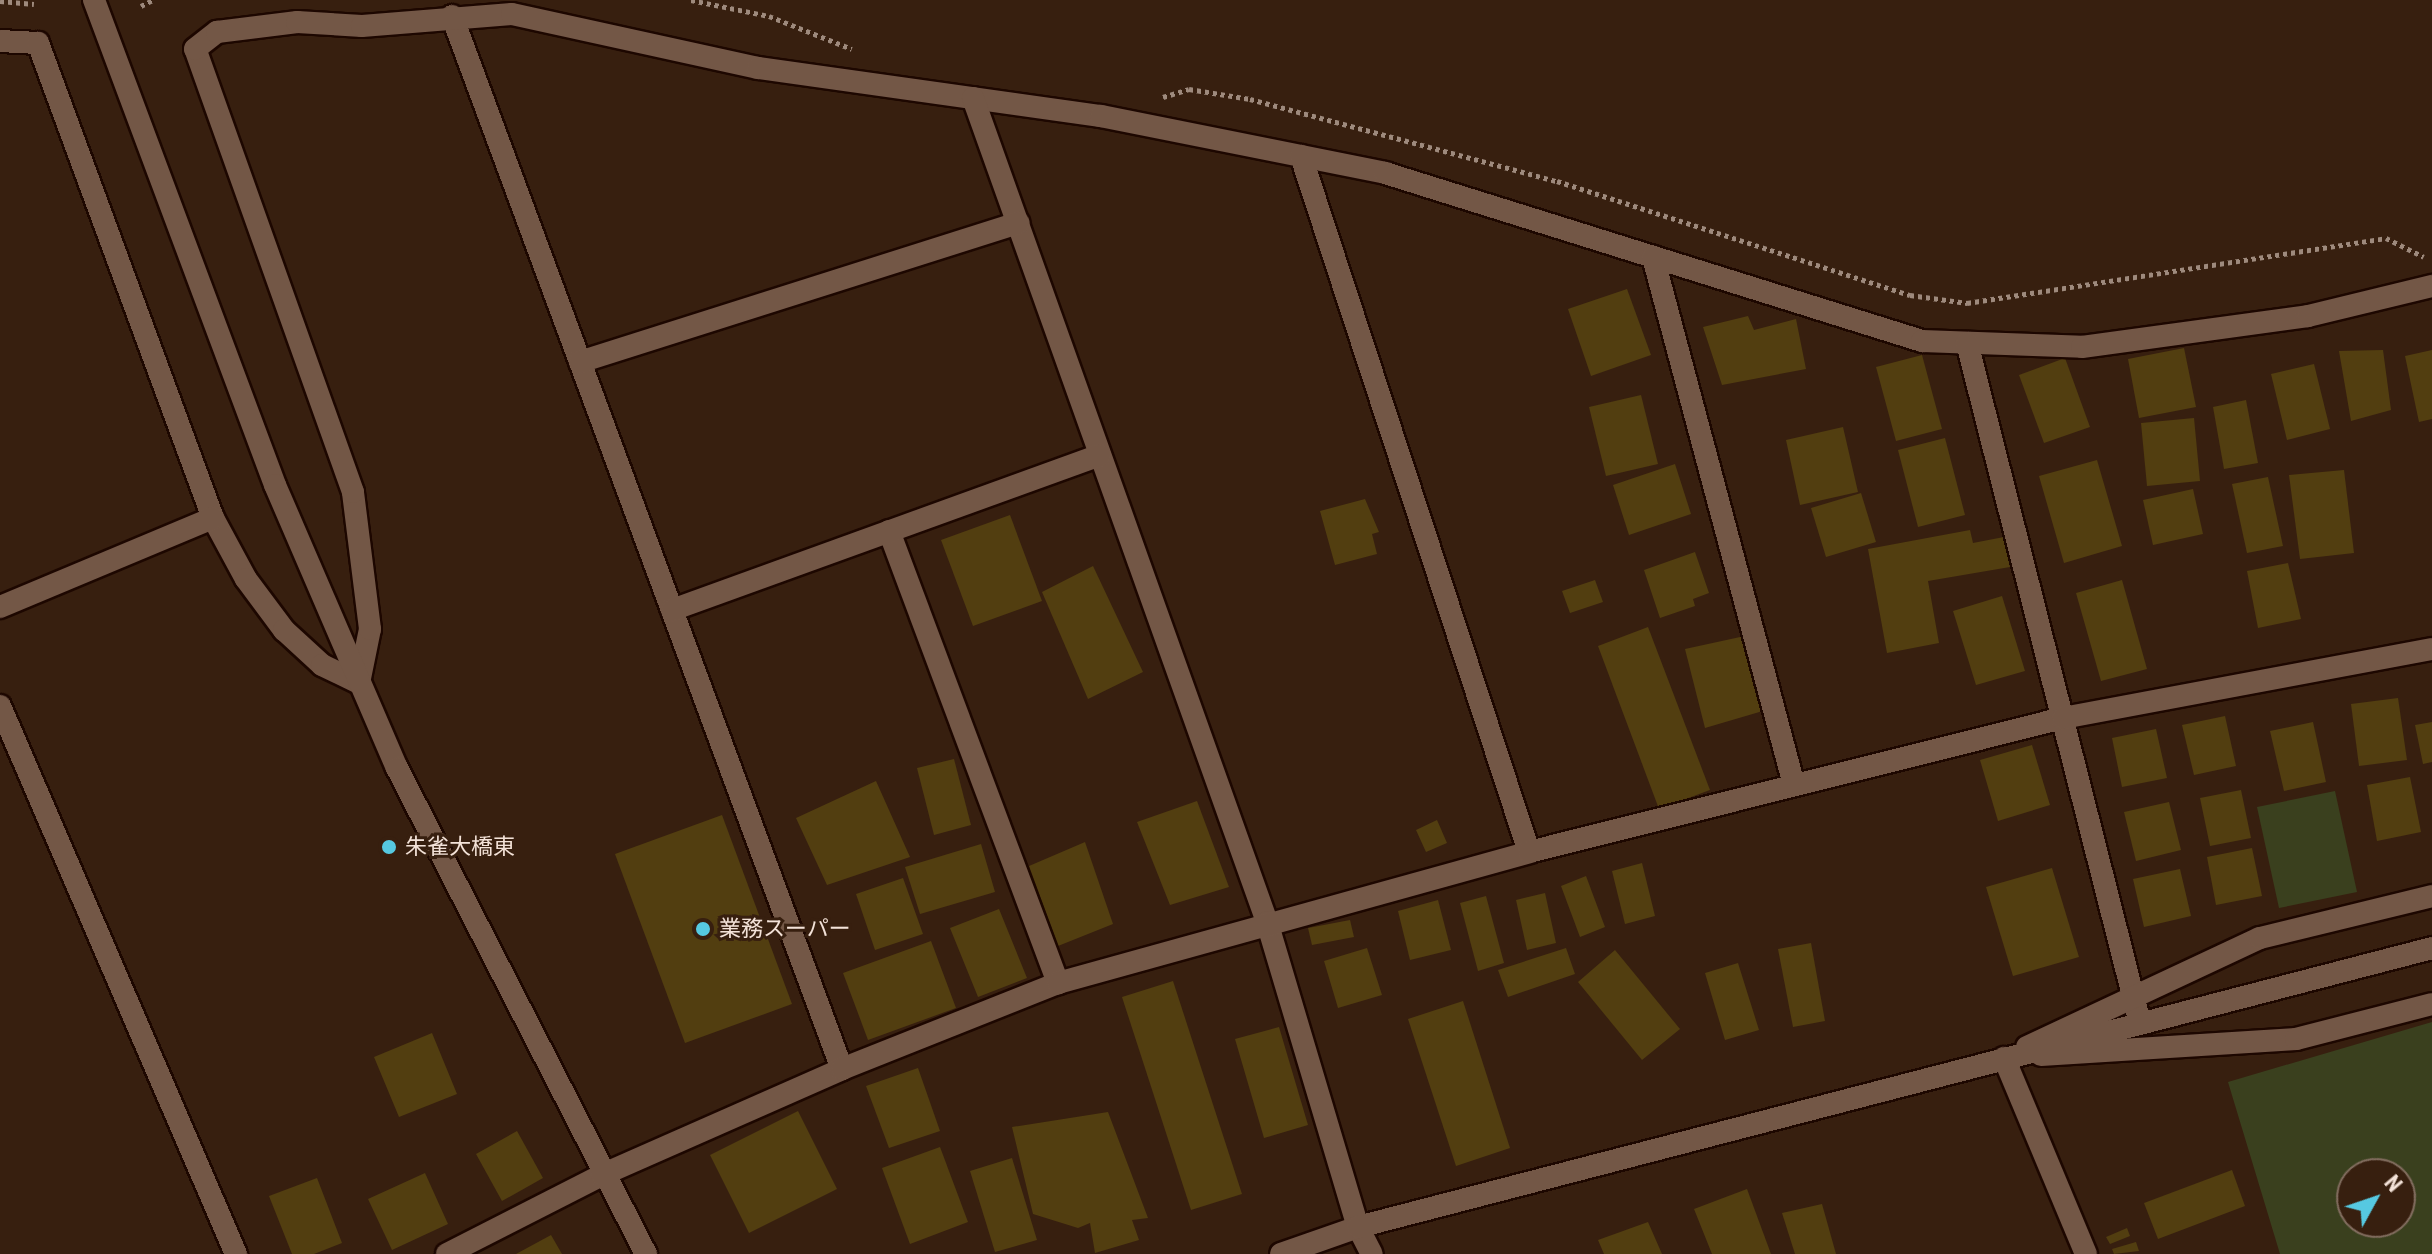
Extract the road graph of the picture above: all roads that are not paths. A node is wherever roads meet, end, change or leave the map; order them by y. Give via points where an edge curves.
1 (94, 0) edge
2 (452, 16) junction
3 (0, 41) edge
4 (973, 98) junction
5 (1301, 156) junction
6 (1018, 223) junction
7 (1653, 257) junction
8 (2432, 286) edge
9 (1967, 343) junction
10 (580, 362) junction
11 (1100, 455) junction
12 (213, 518) junction
13 (889, 531) junction
14 (0, 607) edge
15 (672, 610) junction
16 (2432, 649) edge
17 (359, 683) junction
18 (0, 706) edge
19 (2063, 718) junction
20 (1794, 785) junction
21 (1529, 852) junction
22 (2432, 896) edge
23 (1267, 922) junction
24 (2432, 948) edge
25 (1058, 983) junction
26 (2134, 997) junction
27 (2432, 1004) edge
28 (2140, 1023) junction
29 (2004, 1058) junction
30 (842, 1069) junction
31 (602, 1175) junction
32 (1358, 1227) junction
33 (236, 1254) edge
34 (447, 1254) edge
35 (646, 1254) edge
36 (1281, 1254) edge
37 (1372, 1254) edge
38 (2086, 1254) edge

1 - 17 street via 275,485
2 - 4 street via 512,14 758,68
2 - 10 street
2 - 17 street via 362,26 256,26 217,32 195,49 353,492 370,629
3 - 12 street via 38,43
4 - 5 street via 1101,116
4 - 6 street
5 - 7 street via 1385,173
5 - 21 street
6 - 10 street
6 - 11 street
7 - 9 street via 1922,341
7 - 20 street
8 - 9 street via 2308,316 2082,347
9 - 19 street
10 - 15 street
11 - 13 street
11 - 23 street
12 - 14 street
12 - 17 street via 246,579 284,630 322,665
13 - 15 street
13 - 25 street
15 - 30 street
16 - 19 street
17 - 31 street
18 - 33 street
19 - 20 street
19 - 26 street
20 - 21 street
21 - 23 street
22 - 26 street via 2260,938
23 - 25 street
23 - 32 street
24 - 28 street
25 - 30 street
26 - 28 street
26 - 29 street
27 - 29 street via 2296,1039
28 - 29 street
29 - 32 street
29 - 38 street
30 - 31 street
31 - 34 street
31 - 35 street
32 - 36 street
32 - 37 street

